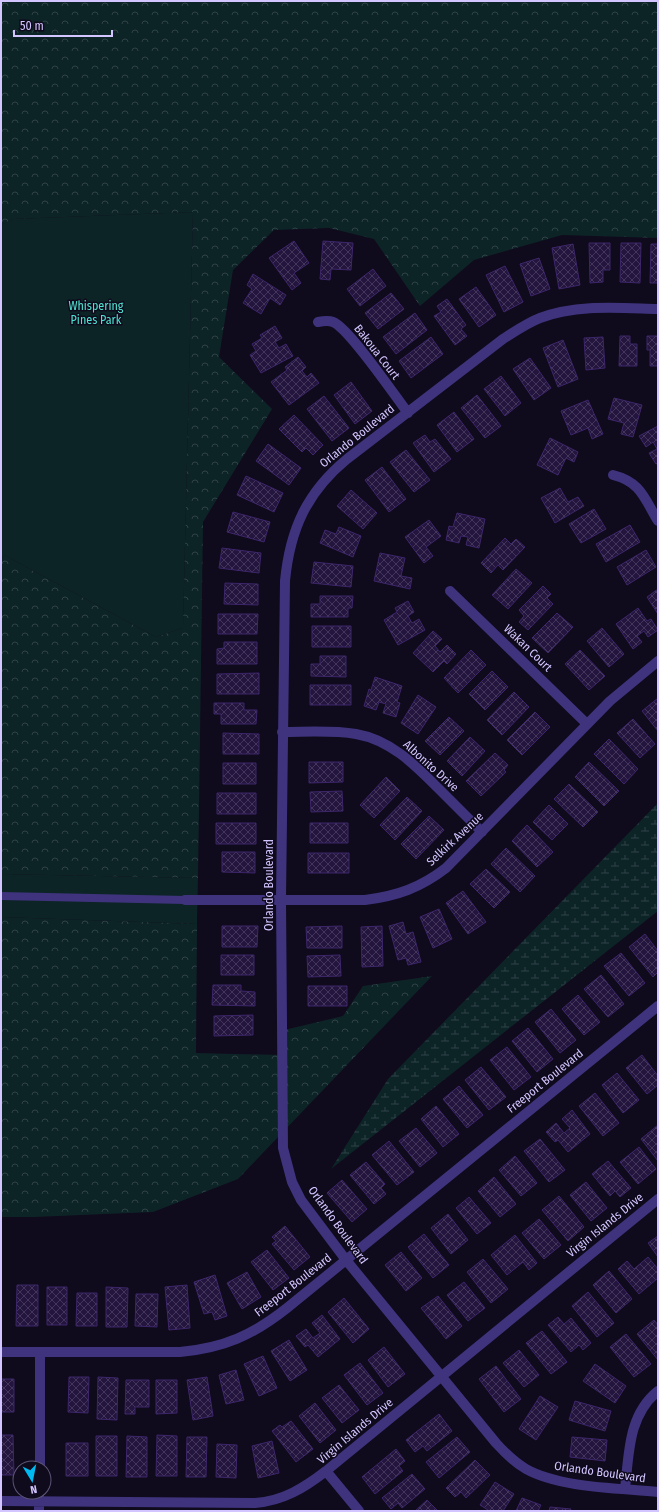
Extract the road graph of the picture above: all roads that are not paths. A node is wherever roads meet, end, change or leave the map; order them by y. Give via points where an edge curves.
1 (658, 308) edge
2 (318, 322) dead end
3 (408, 413) junction
4 (613, 475) dead end
5 (658, 521) edge
6 (450, 591) dead end
7 (658, 661) edge
8 (588, 724) junction
9 (282, 732) junction
10 (482, 832) junction
11 (1, 896) edge
12 (282, 899) junction
13 (185, 900) joint
14 (658, 1006) edge
15 (658, 1199) edge
16 (346, 1260) junction
17 (1, 1352) edge
18 (40, 1352) junction
19 (441, 1376) junction
20 (658, 1391) edge
21 (40, 1460) edge
22 (326, 1472) junction
23 (625, 1489) junction
24 (658, 1492) edge
25 (1, 1501) edge
26 (39, 1501) edge
27 (210, 1507) edge
28 (359, 1511) edge

1 - 3 street, Orlando Boulevard via 583,309 539,318 503,339
2 - 3 street, Bakoua Court via 333,322 347,333
3 - 9 street, Orlando Boulevard via 329,474 317,489 297,526 288,556 285,581
4 - 5 street via 630,480 636,485
6 - 8 street, Wakan Court
7 - 8 street, Selkirk Avenue via 610,701
8 - 10 street, Selkirk Avenue
9 - 10 street, Albonito Drive via 342,732 357,734 384,744 414,765
9 - 12 street, Orlando Boulevard
10 - 12 street, Selkirk Avenue via 446,868 401,894 365,900
11 - 13 lane
12 - 13 street, Selkirk Avenue
12 - 16 street, Orlando Boulevard via 283,1148 292,1182 302,1200
14 - 16 street, Freeport Boulevard
15 - 19 street, Virgin Islands Drive
16 - 18 street, Freeport Boulevard via 259,1329 220,1345 180,1352
16 - 19 street, Orlando Boulevard
17 - 18 street, Freeport Boulevard
18 - 21 street
19 - 22 street, Virgin Islands Drive
19 - 23 street, Orlando Boulevard via 500,1447 522,1467 565,1482
20 - 23 street via 642,1409 633,1429
22 - 27 street, Virgin Islands Drive via 302,1488 274,1500
22 - 28 street
23 - 24 street, Orlando Boulevard
25 - 26 street, Virgin Islands Drive
26 - 27 street, Virgin Islands Drive

